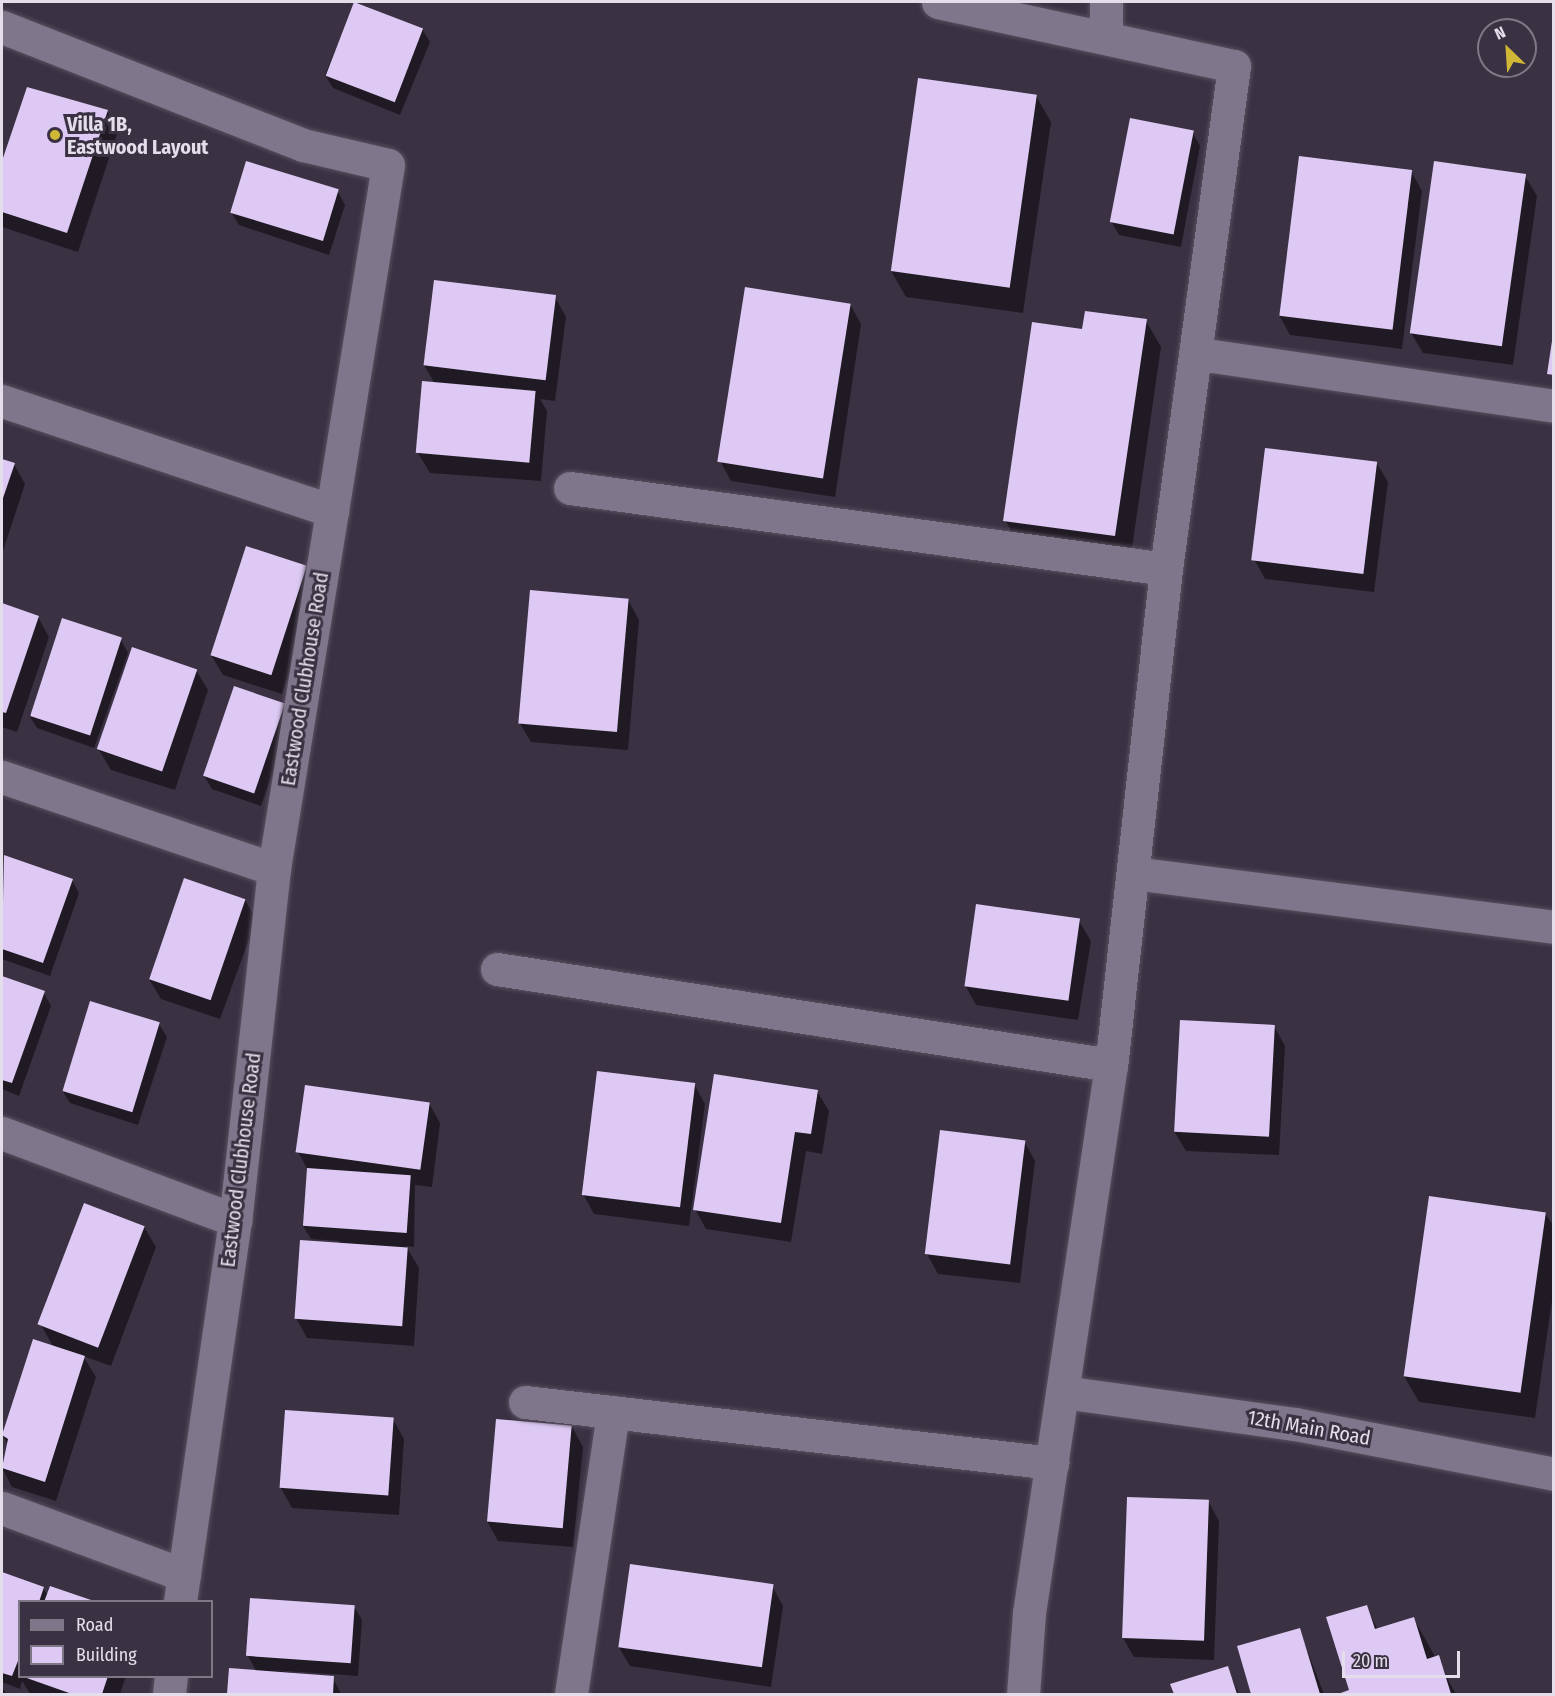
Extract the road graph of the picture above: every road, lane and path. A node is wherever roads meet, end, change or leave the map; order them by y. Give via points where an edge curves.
1 (938, 2) edge
2 (1107, 2) edge
3 (2, 27) edge
4 (1106, 37) junction
5 (1198, 354) junction
6 (2, 401) edge
7 (1554, 406) edge
8 (570, 488) dead end
9 (332, 510) junction
10 (1166, 569) junction
11 (2, 777) edge
12 (274, 869) junction
13 (1133, 873) junction
14 (1554, 927) edge
15 (496, 969) dead end
16 (1111, 1065) junction
17 (2, 1133) edge
18 (236, 1220) junction
19 (1063, 1392) junction
20 (525, 1402) dead end
21 (613, 1412) junction
22 (1052, 1463) junction
23 (1554, 1474) edge
24 (2, 1508) edge
25 (182, 1588) edge
26 (171, 1678) edge
27 (169, 1695) edge
28 (571, 1695) edge
29 (1023, 1695) edge

1 - 4 street
2 - 4 street
3 - 9 street, Eastwood Clubhouse Road via 303,145 388,165
4 - 5 street via 1234,66
5 - 7 street
5 - 10 street
6 - 9 street
8 - 10 street
9 - 12 street, Eastwood Clubhouse Road
10 - 13 street
11 - 12 street
12 - 18 street, Eastwood Clubhouse Road
13 - 14 street
13 - 16 street
15 - 16 street
16 - 19 street
17 - 18 street
18 - 25 street, Eastwood Clubhouse Road
19 - 22 street
19 - 23 street, 12th Main Road via 1295,1424
20 - 21 street
21 - 22 street
21 - 28 street
22 - 29 street via 1029,1613
24 - 25 street
26 - 27 street

